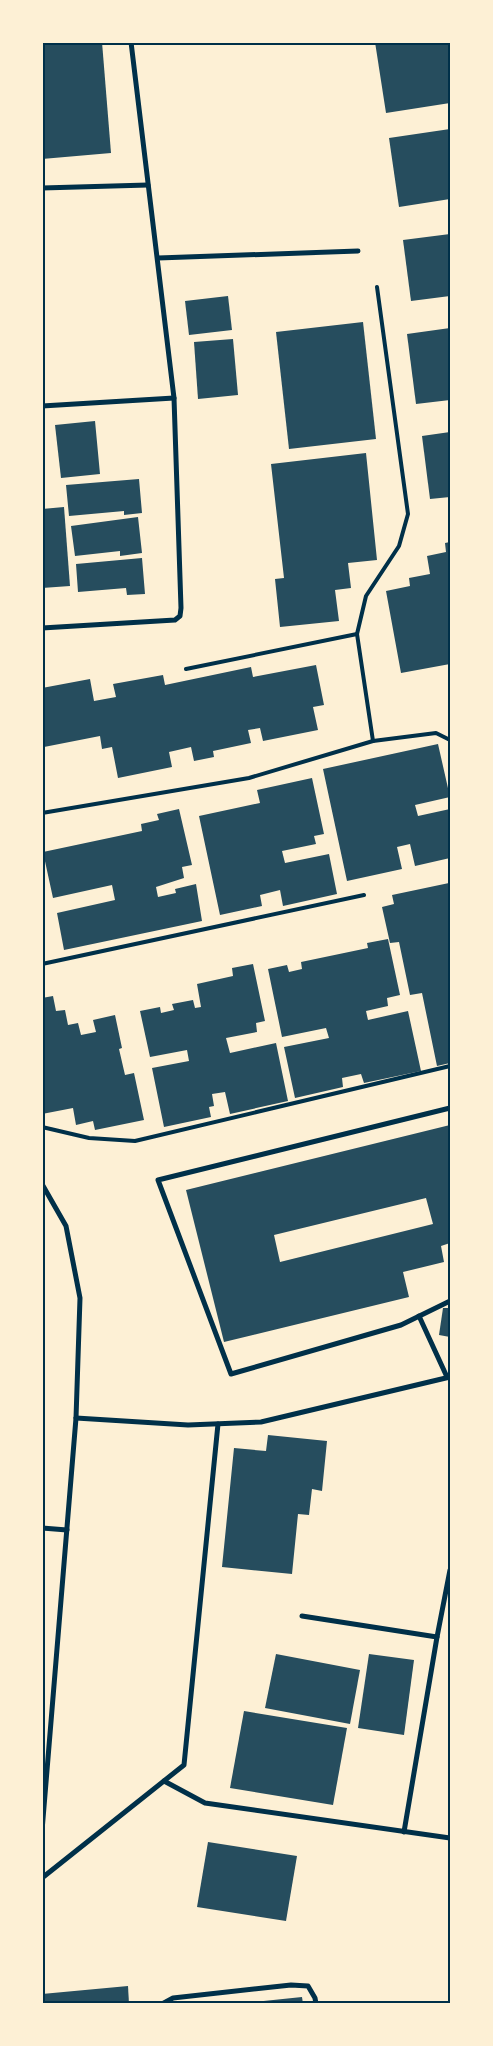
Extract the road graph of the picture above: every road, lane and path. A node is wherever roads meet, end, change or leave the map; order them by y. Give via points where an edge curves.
1 (131, 42) edge
2 (148, 185) junction
3 (42, 188) edge
4 (358, 250) dead end
5 (158, 258) junction
6 (377, 287) dead end
7 (174, 398) junction
8 (42, 406) edge
9 (42, 628) edge
10 (357, 634) junction
11 (186, 668) dead end
12 (450, 740) edge
13 (373, 741) junction
14 (42, 813) edge
15 (364, 895) dead end
16 (42, 964) edge
17 (450, 1066) edge
18 (450, 1108) edge
19 (42, 1127) edge
20 (42, 1184) edge
21 (450, 1301) edge
22 (419, 1316) junction
23 (449, 1377) edge
24 (76, 1418) junction
25 (218, 1424) junction
26 (42, 1528) edge
27 (67, 1530) junction
28 (450, 1570) edge
29 (302, 1616) dead end
30 (437, 1638) junction
31 (164, 1781) junction
32 (42, 1831) edge
33 (404, 1832) junction
34 (450, 1838) edge
35 (42, 1878) edge
36 (162, 2004) edge
37 (316, 2004) edge

1 - 2 street
2 - 3 street
2 - 5 street
4 - 5 street
5 - 7 street
6 - 10 lane via 408,514 399,546 366,596
7 - 8 street
7 - 9 street via 180,616 175,620 150,623
10 - 11 lane
10 - 13 lane
12 - 13 lane via 436,733
13 - 14 lane via 249,778
15 - 16 lane
17 - 19 lane via 135,1141 89,1138
18 - 22 street via 158,1180 231,1374 401,1325
20 - 24 street via 66,1226 80,1298
21 - 22 street
22 - 23 street
23 - 25 street via 261,1422
24 - 25 street
24 - 27 street
25 - 31 street via 184,1765
26 - 27 street
27 - 32 street
28 - 30 street
29 - 30 street
30 - 33 street
31 - 33 street via 205,1803
31 - 35 street
33 - 34 street
36 - 37 street via 174,1998 291,1984 308,1986

